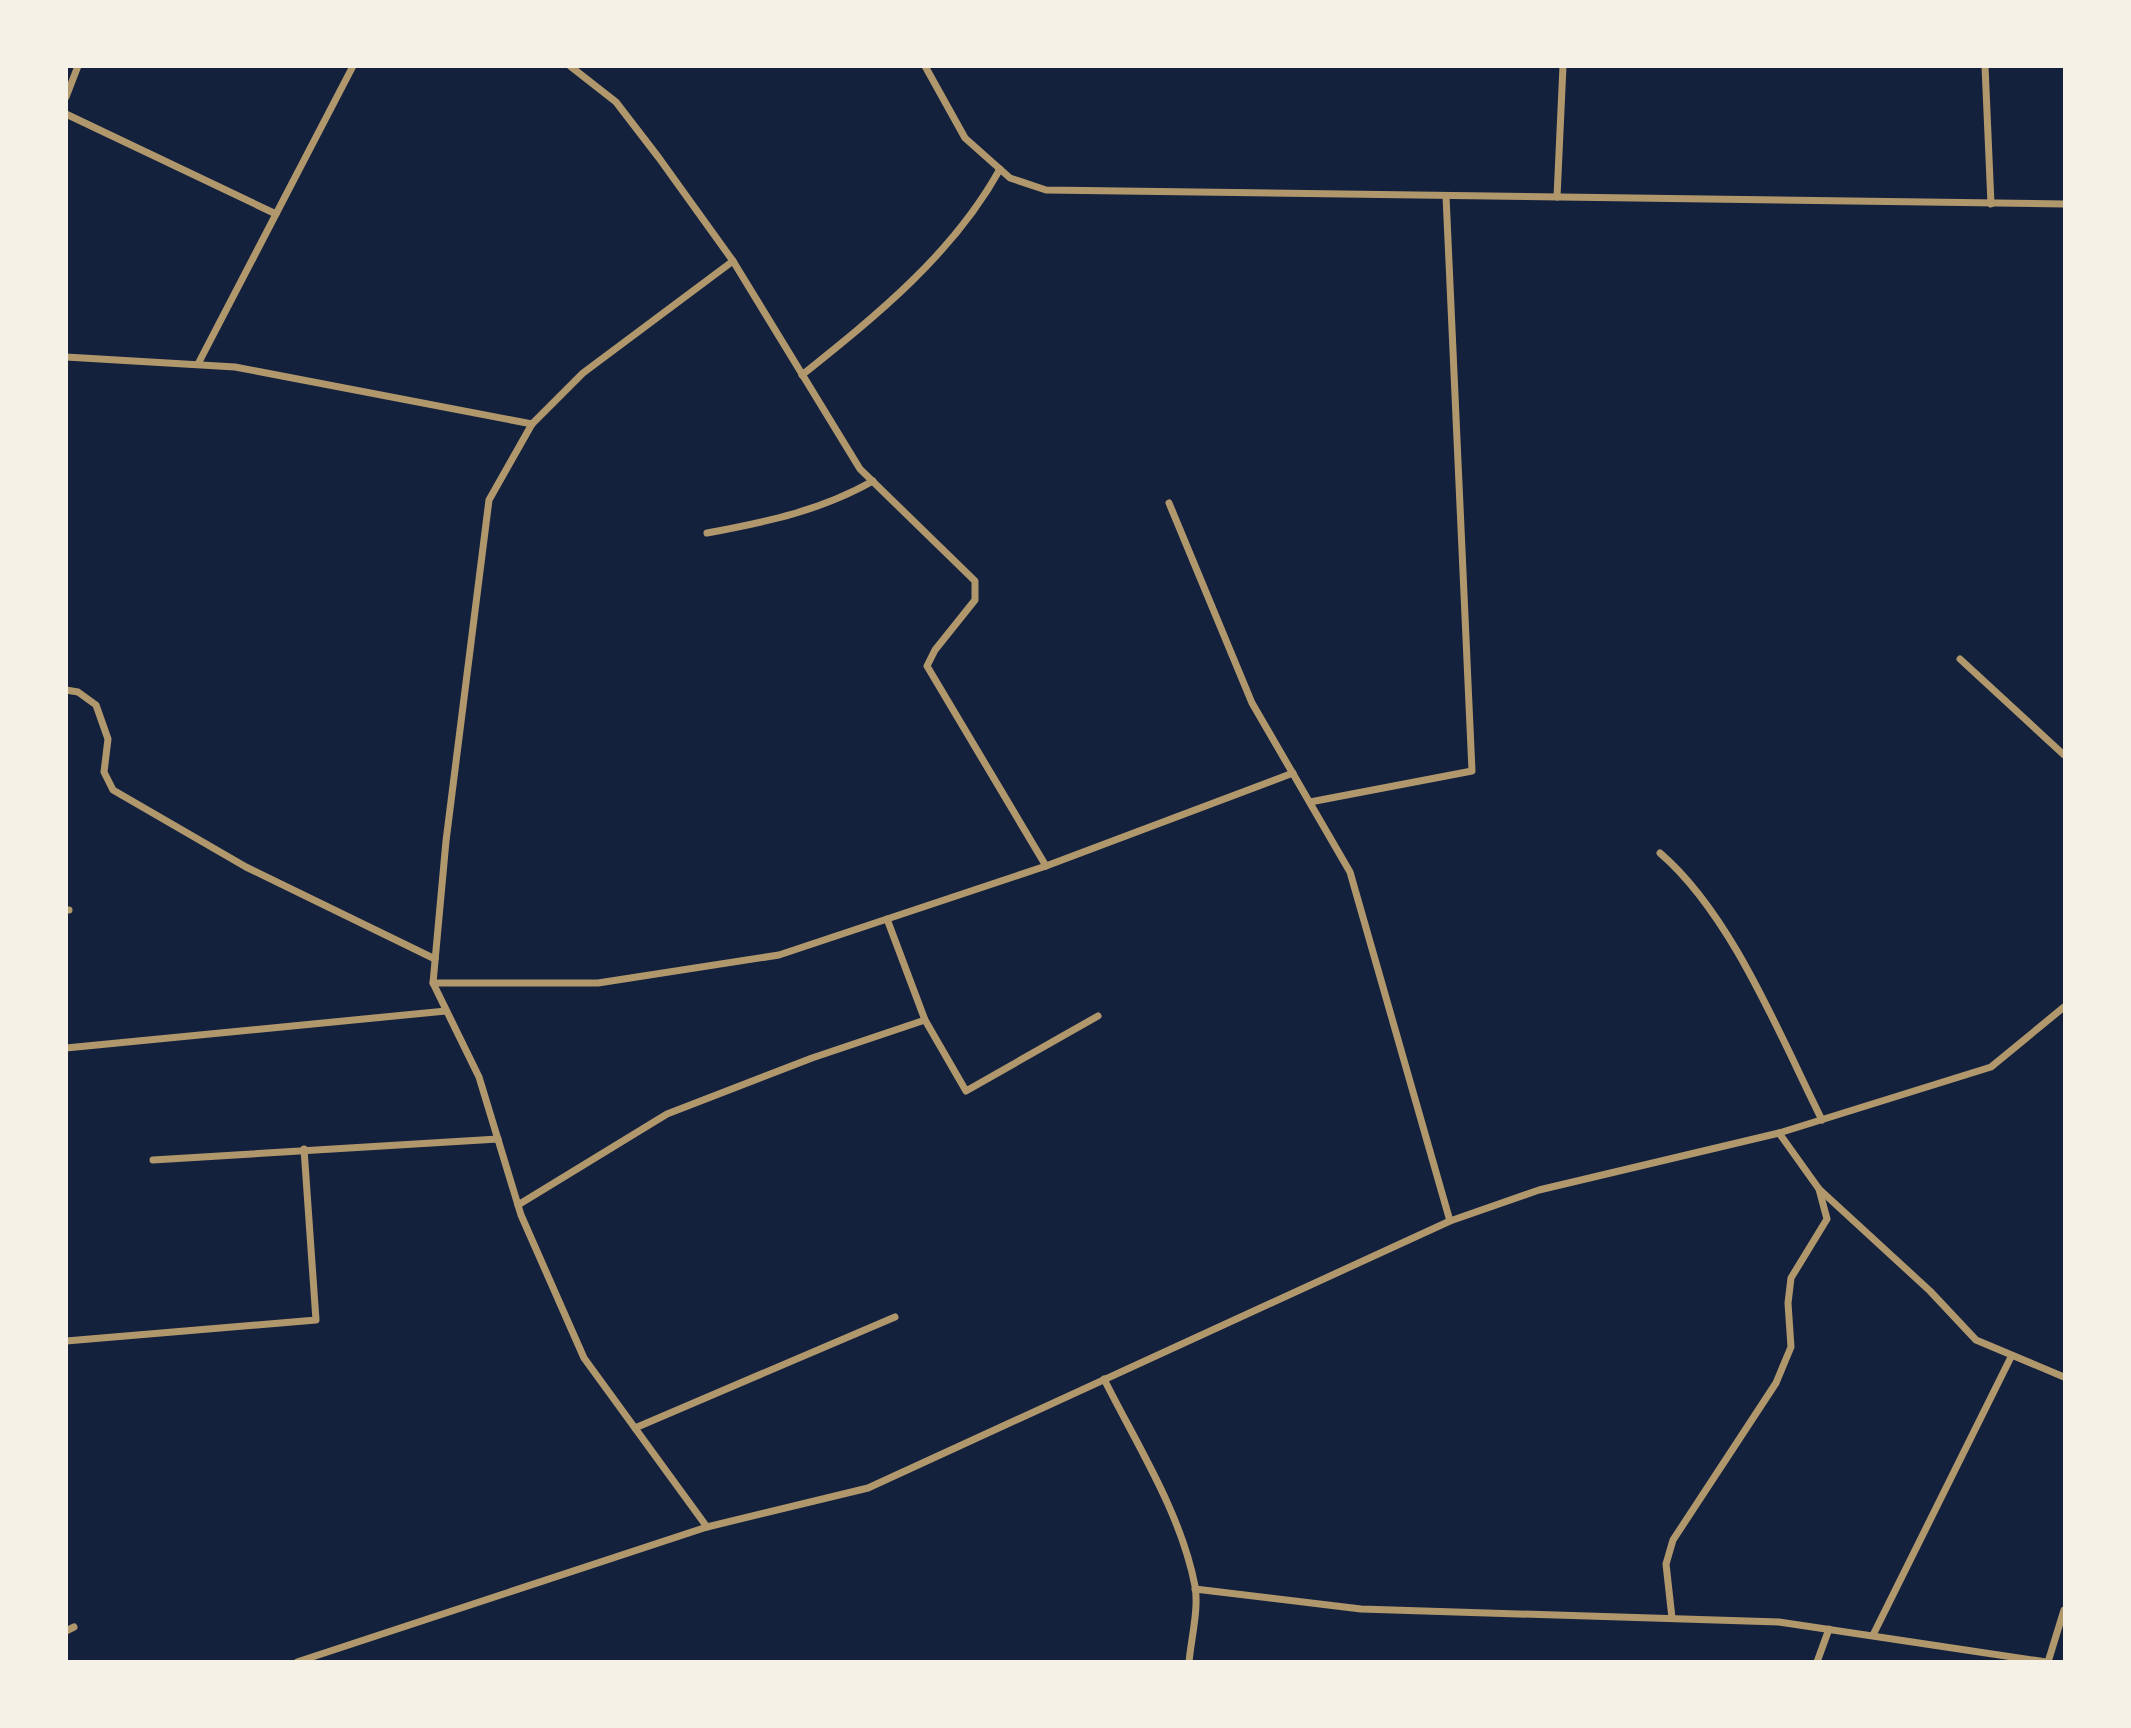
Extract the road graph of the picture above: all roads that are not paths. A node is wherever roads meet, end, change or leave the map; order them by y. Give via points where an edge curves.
1 (78, 66) edge
2 (353, 66) edge
3 (570, 66) edge
4 (925, 66) edge
5 (1563, 66) edge
6 (1985, 66) edge
7 (66, 97) edge
8 (66, 114) edge
9 (1000, 169) junction
10 (1446, 196) junction
11 (1558, 197) junction
12 (1990, 204) junction
13 (2064, 204) edge
14 (276, 214) junction
15 (733, 261) junction
16 (66, 357) edge
17 (198, 365) junction
18 (802, 375) junction
19 (532, 424) junction
20 (873, 481) junction
21 (1169, 503) dead end
22 (707, 533) dead end
23 (1961, 659) dead end
24 (66, 690) edge
25 (2064, 755) edge
26 (1293, 773) junction
27 (1310, 802) junction
28 (1660, 853) dead end
29 (1046, 866) junction
30 (887, 919) junction
31 (435, 959) junction
32 (433, 983) junction
33 (2064, 1007) edge
34 (446, 1011) junction
35 (1098, 1016) dead end
36 (925, 1020) junction
37 (66, 1048) edge
38 (1822, 1120) junction
39 (1779, 1133) junction
40 (498, 1139) junction
41 (304, 1149) junction
42 (153, 1160) dead end
43 (1819, 1189) junction
44 (518, 1205) junction
45 (1450, 1221) junction
46 (895, 1317) dead end
47 (66, 1341) edge
48 (2011, 1357) junction
49 (2064, 1377) edge
50 (1104, 1379) junction
51 (635, 1429) junction
52 (707, 1527) junction
53 (1195, 1589) junction
54 (2064, 1610) edge
55 (1672, 1618) junction
56 (1829, 1629) junction
57 (1873, 1635) junction
58 (297, 1661) edge
59 (1189, 1661) edge
60 (1817, 1661) edge
61 (2047, 1661) edge

1 - 7 street
2 - 14 street
3 - 15 street via 616,102
4 - 9 street via 965,138
5 - 11 street
6 - 12 street
8 - 14 street
9 - 10 street via 1010,178 1046,190
9 - 18 street via 983,200 951,240 877,315
10 - 11 street
10 - 27 street via 1472,771
11 - 12 street
12 - 13 street
14 - 17 street
15 - 18 street
15 - 19 street via 583,373
16 - 17 street
17 - 19 street via 303,379
18 - 20 street via 860,469
19 - 31 street via 489,500
20 - 22 street via 843,498 784,519
20 - 29 street via 975,581 975,600 927,666
21 - 26 street via 1252,703
23 - 25 street
24 - 31 street via 78,692 96,705 107,739 104,772 113,790 246,867
26 - 27 street
26 - 29 street
27 - 45 street via 1350,872
28 - 38 street via 1681,871 1723,926
29 - 30 street
30 - 32 street via 779,955 598,983
30 - 36 street
31 - 32 street
32 - 34 street
33 - 38 street via 1991,1067
34 - 37 street
34 - 40 street via 479,1077
35 - 36 street via 966,1091
36 - 44 street via 667,1114
38 - 39 street
39 - 43 street
39 - 45 street via 1539,1189
40 - 41 street
40 - 44 street
41 - 42 street
41 - 47 street via 316,1320
43 - 48 street via 1976,1340
43 - 55 street via 1827,1219 1791,1278 1791,1347 1776,1383 1673,1540 1666,1564
44 - 51 street via 584,1358
45 - 50 street
46 - 51 street
48 - 49 street
48 - 57 street
50 - 52 street via 869,1488
50 - 53 street via 1166,1502
51 - 52 street
52 - 58 street
53 - 55 street via 1362,1609
53 - 59 street
54 - 61 street
55 - 56 street
56 - 57 street
56 - 60 street
57 - 61 street

